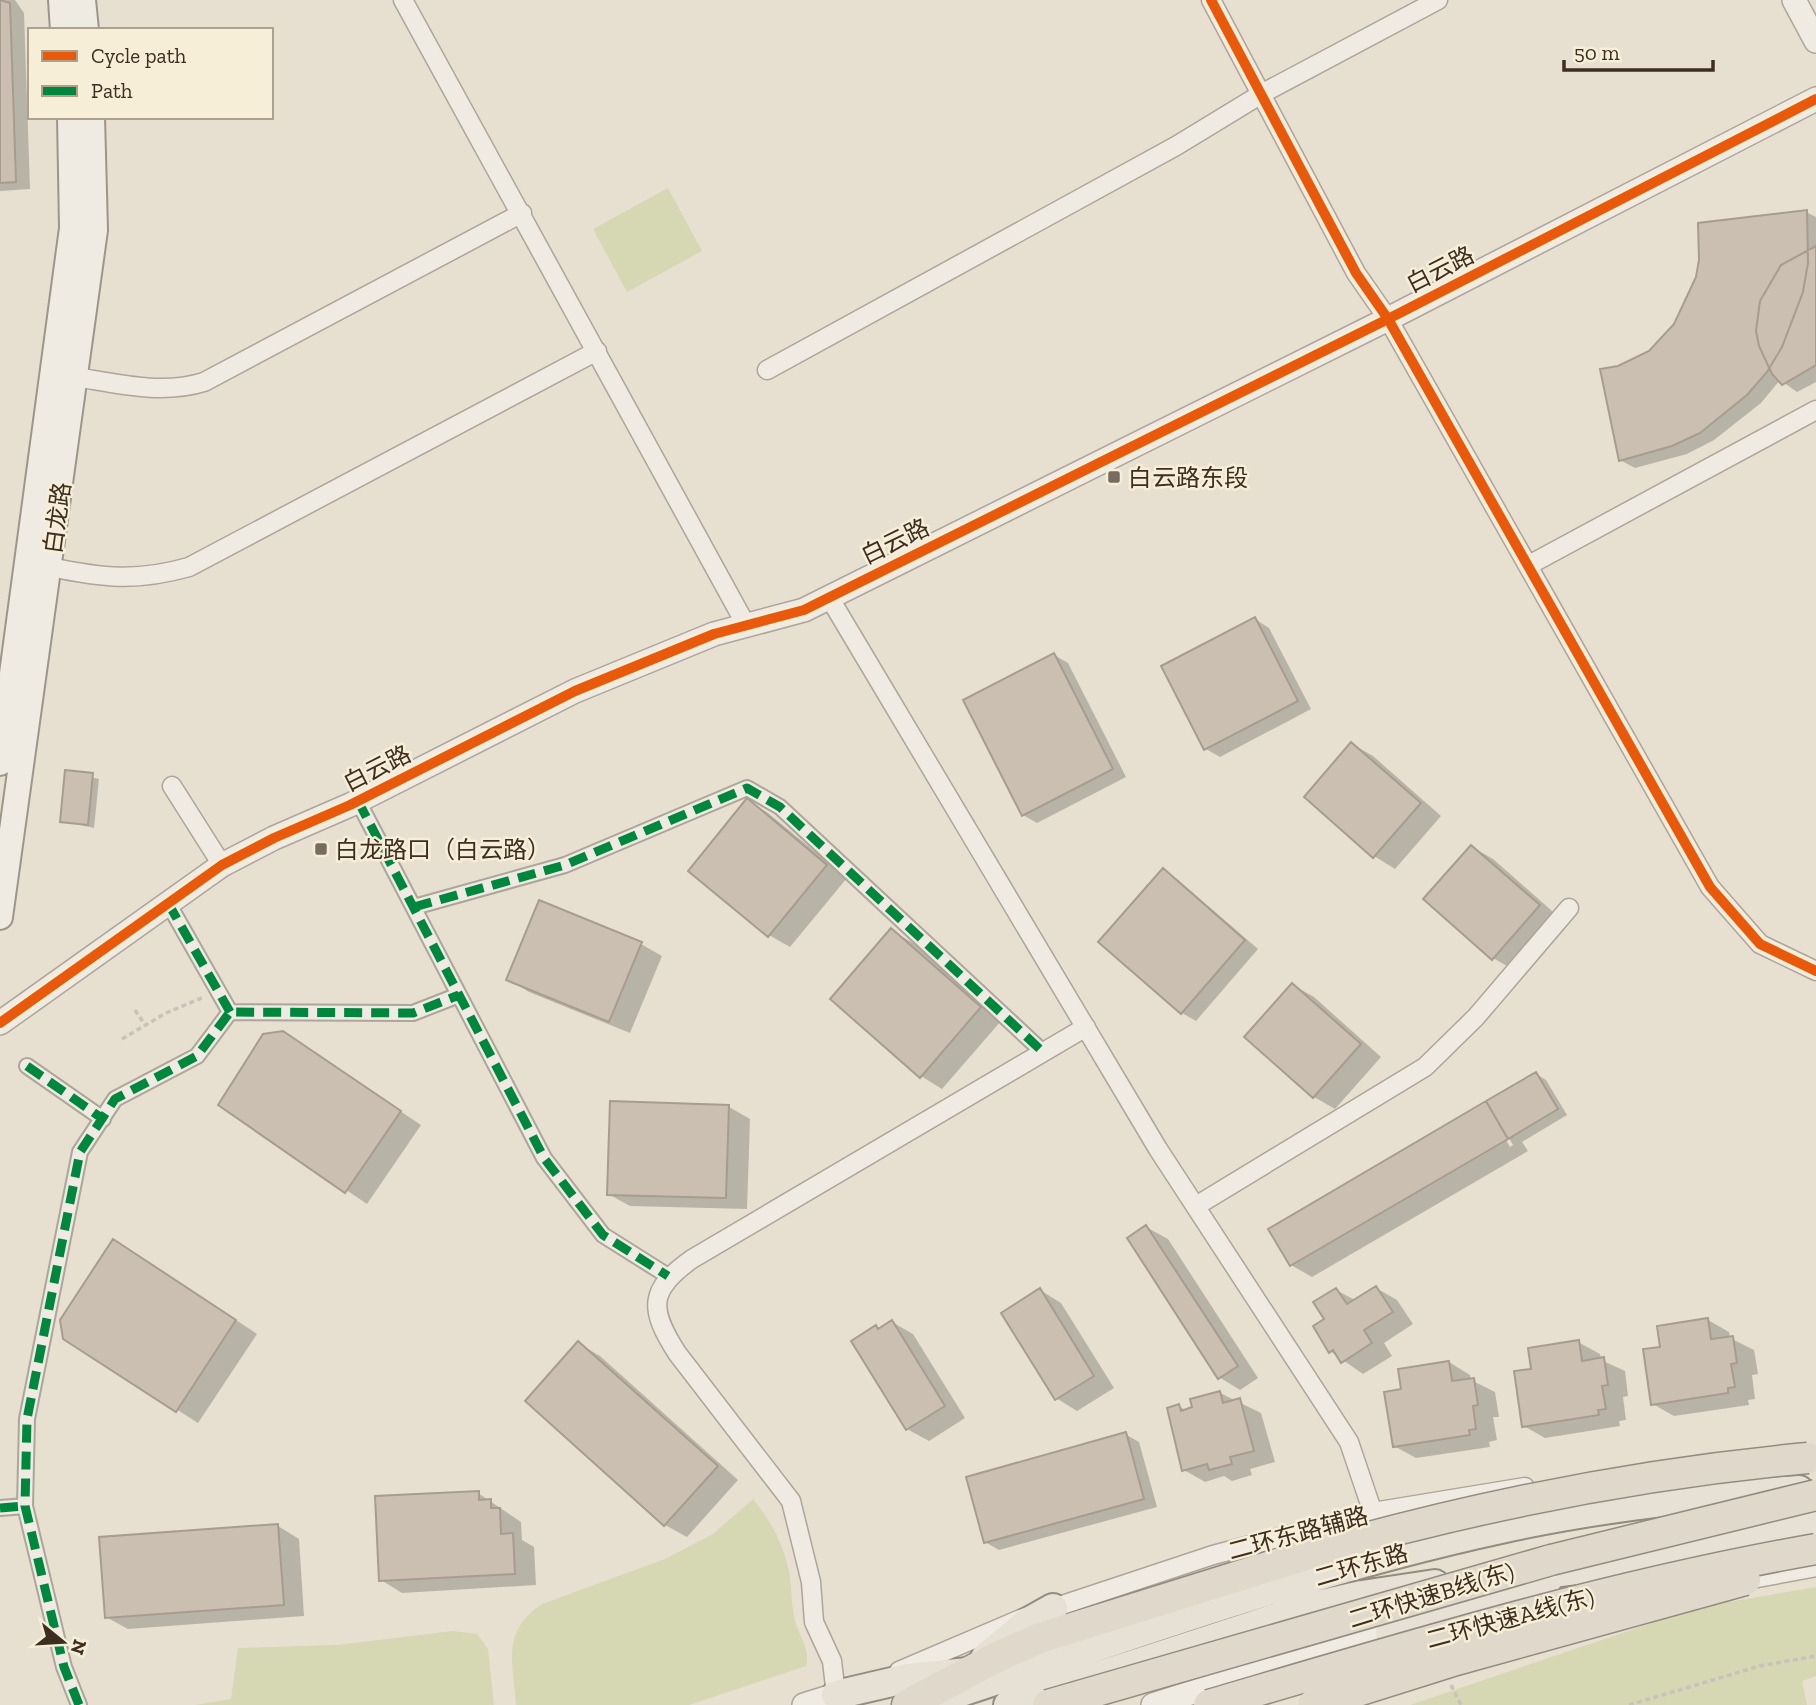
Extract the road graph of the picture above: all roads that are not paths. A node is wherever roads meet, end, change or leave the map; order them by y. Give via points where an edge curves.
1 (61, 0) edge
2 (83, 0) edge
3 (403, 0) edge
4 (1211, 0) edge
5 (1438, 0) edge
6 (1794, 0) edge
7 (63, 28) edge
8 (86, 28) edge
9 (1816, 41) edge
10 (1263, 93) junction
11 (1816, 99) edge
12 (70, 119) edge
13 (92, 119) edge
14 (522, 213) junction
15 (1388, 319) junction
16 (597, 351) junction
17 (767, 370) dead end
18 (76, 377) junction
19 (1816, 410) edge
20 (1529, 565) junction
21 (50, 568) junction
22 (829, 597) junction
23 (746, 625) junction
24 (0, 763) edge
25 (172, 786) dead end
26 (358, 800) junction
27 (222, 865) junction
28 (168, 903) junction
29 (414, 907) junction
30 (1569, 908) dead end
31 (0, 916) edge
32 (1816, 971) edge
33 (459, 995) junction
34 (230, 1012) junction
35 (0, 1023) edge
36 (1086, 1027) junction
37 (1043, 1052) junction
38 (27, 1066) dead end
39 (103, 1119) junction
40 (1196, 1206) junction
41 (668, 1276) junction
42 (1816, 1458) edge
43 (1816, 1489) edge
44 (1816, 1496) edge
45 (25, 1506) junction
46 (0, 1508) edge
47 (1373, 1513) junction
48 (1816, 1525) edge
49 (1816, 1549) edge
50 (1816, 1561) edge
51 (1816, 1567) edge
52 (1587, 1570) junction
53 (1053, 1608) junction
54 (1390, 1633) junction
55 (1064, 1659) junction
56 (969, 1672) junction
57 (836, 1695) junction
58 (79, 1705) edge
59 (804, 1705) edge
60 (907, 1705) edge
61 (920, 1705) edge
62 (1008, 1705) edge
63 (1048, 1705) edge
64 (1153, 1705) edge
65 (1209, 1705) edge
66 (1313, 1705) edge

1 - 7 main road
2 - 8 main road
3 - 14 street
4 - 10 street
5 - 10 street
6 - 9 street
10 - 15 street via 1356,273
10 - 17 street via 1176,146
11 - 15 street, 白云路
12 - 24 main road, 白龙路 via 72,228
13 - 18 main road, 白龙路 via 95,229
14 - 16 street
14 - 18 street via 204,382 158,389
15 - 20 street
15 - 22 street, 白云路
16 - 21 street via 189,567 133,579
16 - 23 street
18 - 21 main road, 白龙路
19 - 20 street
20 - 32 street via 1710,887 1760,944
21 - 31 main road, 白龙路
22 - 23 street, 白云路 via 804,610
22 - 36 street
23 - 26 street, 白云路 via 575,691
25 - 27 street
26 - 27 street, 白云路
26 - 29 street
27 - 28 street, 白云路
28 - 34 street
28 - 35 street, 白云路
29 - 33 street
29 - 37 street via 565,865 747,788 780,807
30 - 40 street via 1476,1017 1425,1067
33 - 34 street via 413,1013
33 - 41 street via 544,1158 603,1235
34 - 39 street via 197,1056 115,1100
36 - 37 street
36 - 40 street
37 - 41 street
38 - 39 street
39 - 45 street via 80,1152 66,1216 27,1419
40 - 47 street via 1349,1442
41 - 57 street via 656,1301 662,1329 791,1501 811,1583 814,1622 832,1661
42 - 47 street, 二环东路辅路 via 1478,1493
42 - 56 highway, bridge via 1587,1488 1441,1518 1058,1632
43 - 55 main road, 二环东路 via 1672,1501 1506,1527 1308,1580
44 - 63 highway, 二环快速B线(东), bridge via 1594,1548
45 - 46 street
45 - 58 street via 64,1667
47 - 53 street, 二环东路辅路 via 1213,1555
48 - 52 main road, 二环东路
49 - 65 highway, 二环快速A线(东), bridge via 1558,1604
50 - 66 highway, bridge via 1456,1660
51 - 54 street via 1623,1606
52 - 54 main road
52 - 62 main road, 二环东路 via 1422,1586 1336,1601
53 - 56 main road via 1016,1630
53 - 57 street, 二环东路辅路
54 - 64 street
55 - 56 main road
55 - 61 main road, 二环东路
56 - 57 main road via 909,1678
56 - 60 highway
57 - 59 street, 二环东路辅路

